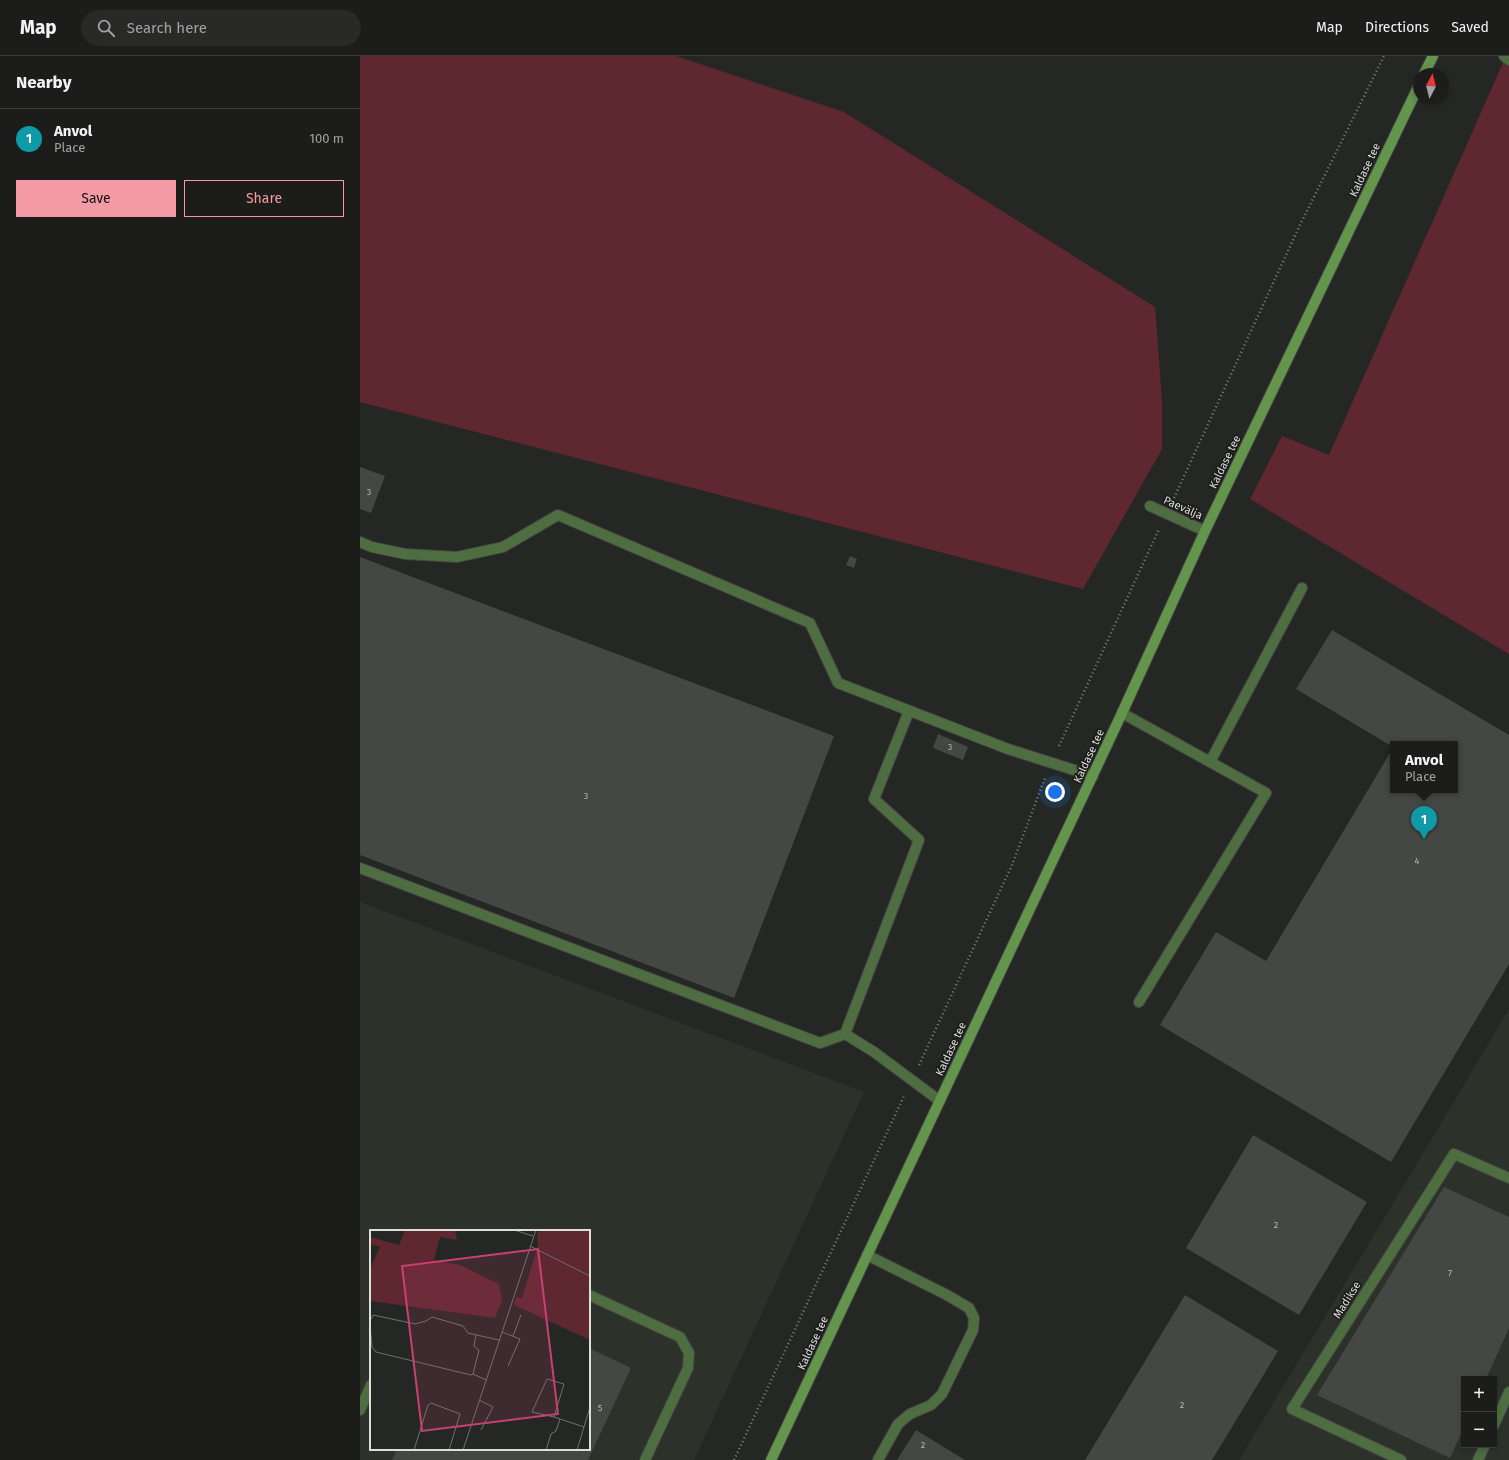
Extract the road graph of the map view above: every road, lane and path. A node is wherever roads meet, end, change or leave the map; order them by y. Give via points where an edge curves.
1 (1433, 56) edge
2 (1504, 56) edge
3 (1509, 60) edge
4 (1427, 68) edge
5 (1413, 98) edge
6 (1150, 506) dead end
7 (1205, 531) junction
8 (360, 542) edge
9 (1302, 588) dead end
10 (909, 711) junction
11 (1122, 713) junction
12 (1210, 762) junction
13 (1093, 776) junction
14 (360, 868) edge
15 (1139, 1002) dead end
16 (845, 1034) junction
17 (940, 1101) junction
18 (1509, 1178) edge
19 (867, 1255) junction
20 (590, 1295) edge
21 (370, 1387) edge
22 (1509, 1392) edge
23 (360, 1410) edge
24 (1497, 1418) edge
25 (1484, 1448) edge
26 (645, 1460) edge
27 (771, 1460) edge
28 (878, 1460) edge
29 (1401, 1460) edge
30 (1478, 1460) edge

1 - 4 street
2 - 3 street
5 - 7 street, Kaldase tee
6 - 7 street, Paevälja
7 - 11 street, Kaldase tee
8 - 10 street via 406,554 457,557 503,547 558,515 810,623 838,683
9 - 12 street
10 - 13 street via 1008,749
10 - 16 street via 874,799 918,840
11 - 12 street
11 - 13 street, Kaldase tee
12 - 15 street via 1266,793
13 - 17 street, Kaldase tee
14 - 16 street via 820,1043
16 - 17 street via 874,1052
17 - 19 street, Kaldase tee
18 - 29 street, Madikse via 1454,1154 1292,1409
19 - 27 street, Kaldase tee
19 - 28 street via 947,1295 969,1308 974,1318 973,1330 942,1394 931,1405 910,1414 898,1424
20 - 26 street via 680,1337 689,1353 688,1368
21 - 23 street
22 - 24 street
25 - 30 street

